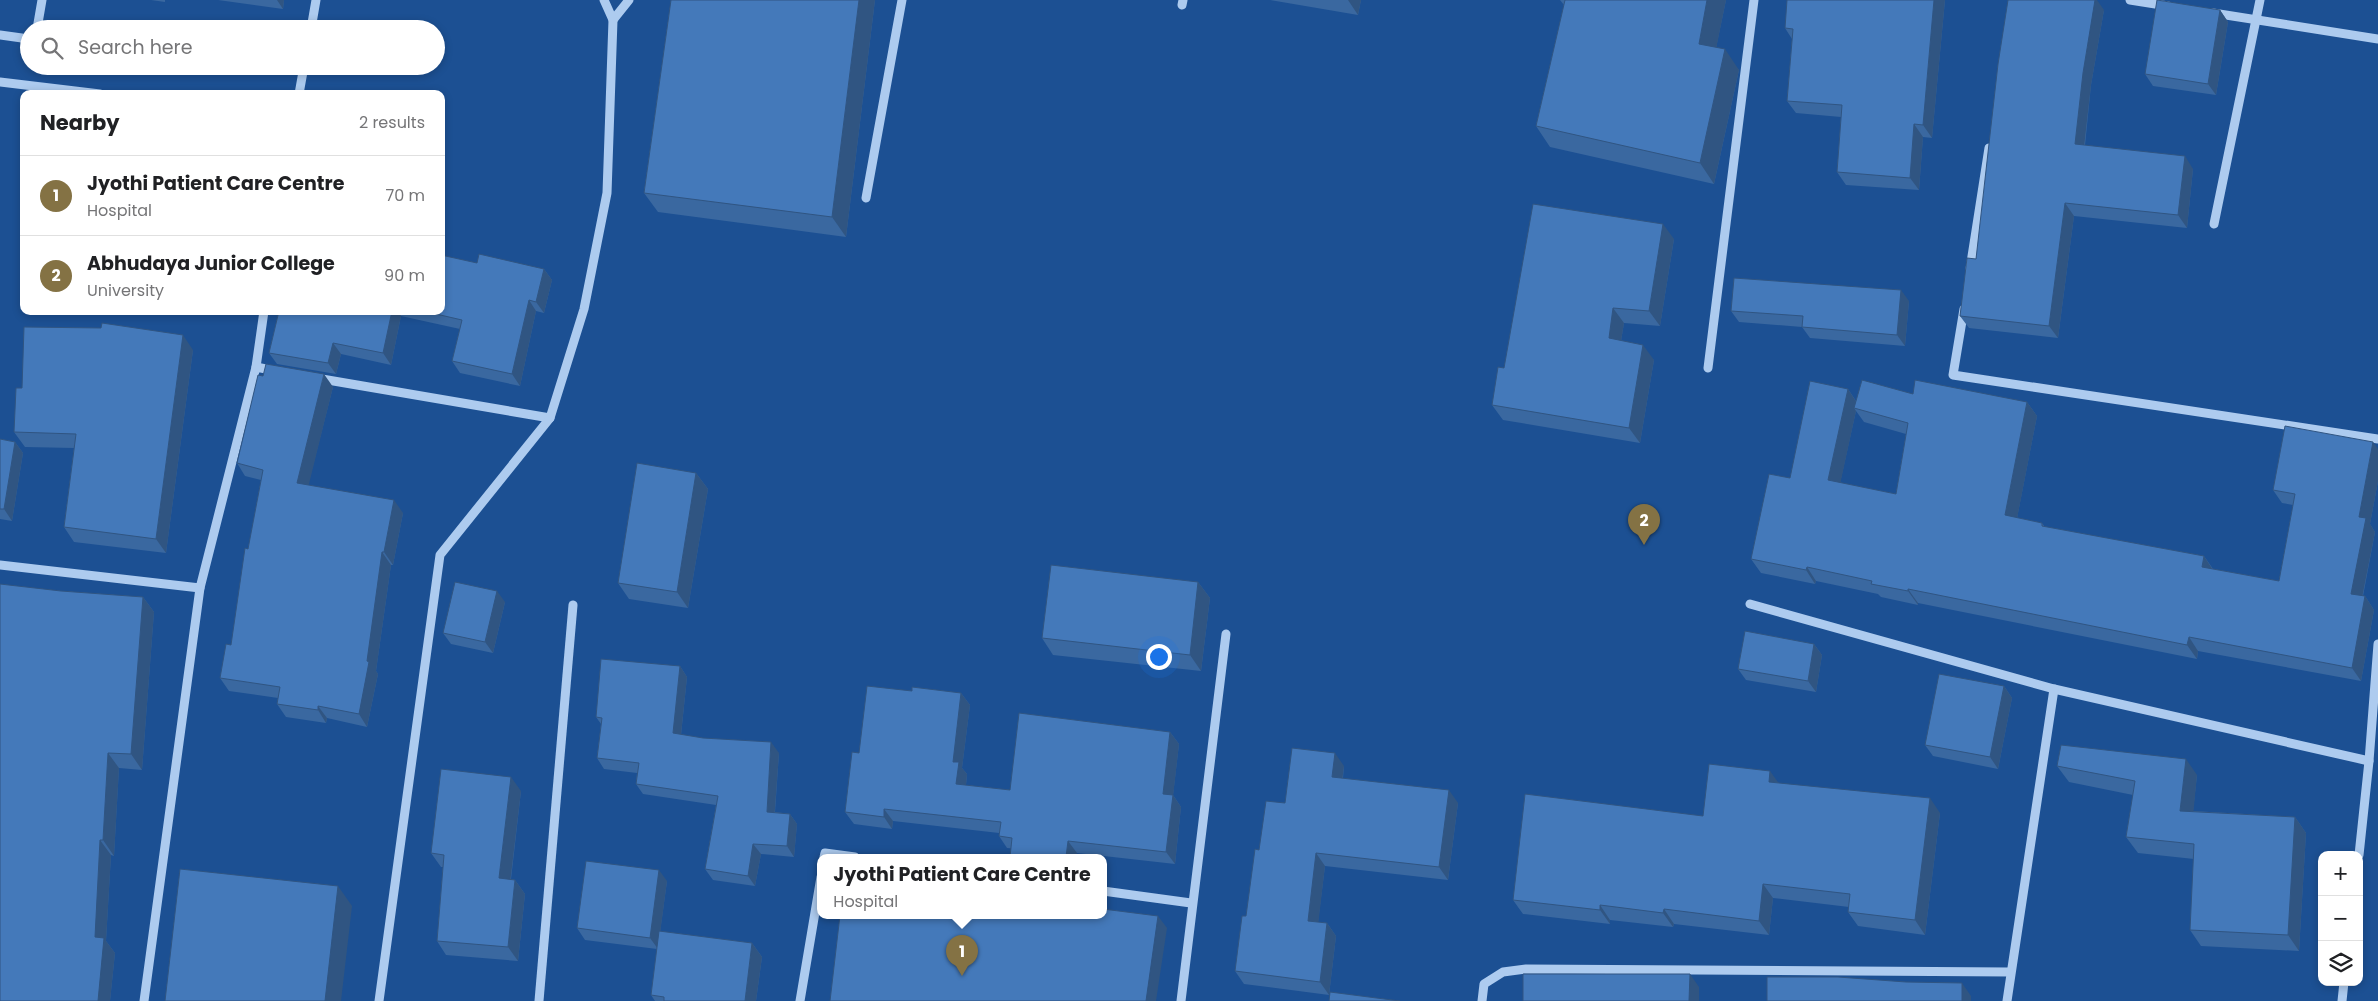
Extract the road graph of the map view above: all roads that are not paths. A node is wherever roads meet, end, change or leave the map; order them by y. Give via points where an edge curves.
1 (42, 0) edge
2 (316, 0) edge
3 (604, 0) edge
4 (630, 0) edge
5 (902, 0) edge
6 (1754, 0) edge
7 (2130, 0) edge
8 (2260, 0) edge
9 (2179, 8) edge
10 (2208, 12) edge
11 (39, 20) edge
12 (313, 20) edge
13 (613, 20) junction
14 (2256, 20) junction
15 (0, 35) edge
16 (20, 38) edge
17 (2378, 39) edge
18 (303, 75) edge
19 (0, 82) edge
20 (67, 90) edge
21 (300, 90) edge
22 (1990, 138) edge
23 (866, 198) dead end
24 (2214, 224) dead end
25 (1969, 276) edge
26 (1966, 296) edge
27 (263, 315) edge
28 (256, 367) junction
29 (1708, 368) dead end
30 (285, 372) edge
31 (305, 376) edge
32 (550, 418) junction
33 (2378, 439) edge
34 (0, 565) edge
35 (200, 588) junction
36 (1750, 604) dead end
37 (573, 605) dead end
38 (1226, 634) dead end
39 (2378, 644) edge
40 (2054, 688) junction
41 (2369, 761) junction
42 (2358, 851) edge
43 (1107, 892) edge
44 (817, 901) edge
45 (1191, 903) junction
46 (2010, 972) junction
47 (2344, 986) edge
48 (144, 1001) edge
49 (379, 1001) edge
50 (539, 1001) edge
51 (800, 1001) edge
52 (1181, 1001) edge
53 (1482, 1001) edge
54 (2007, 1001) edge
55 (2342, 1001) edge

1 - 11 street
2 - 12 street
3 - 13 street
4 - 13 street
5 - 23 street
6 - 29 street
7 - 9 street
8 - 14 street
10 - 14 street
13 - 32 street via 607,193 584,309
14 - 17 street
14 - 24 street
15 - 16 street
18 - 21 street
19 - 20 street
22 - 25 street
26 - 33 street via 1953,375
27 - 28 street
28 - 30 street
28 - 35 street
31 - 32 street
32 - 49 street via 440,555
34 - 35 street
35 - 48 street
36 - 40 street
37 - 50 street
38 - 45 street
39 - 41 street
40 - 41 street
40 - 46 street
41 - 42 street
43 - 45 street
44 - 51 street
45 - 52 street
46 - 53 street via 1526,969 1503,972 1484,984
46 - 54 street
47 - 55 street

